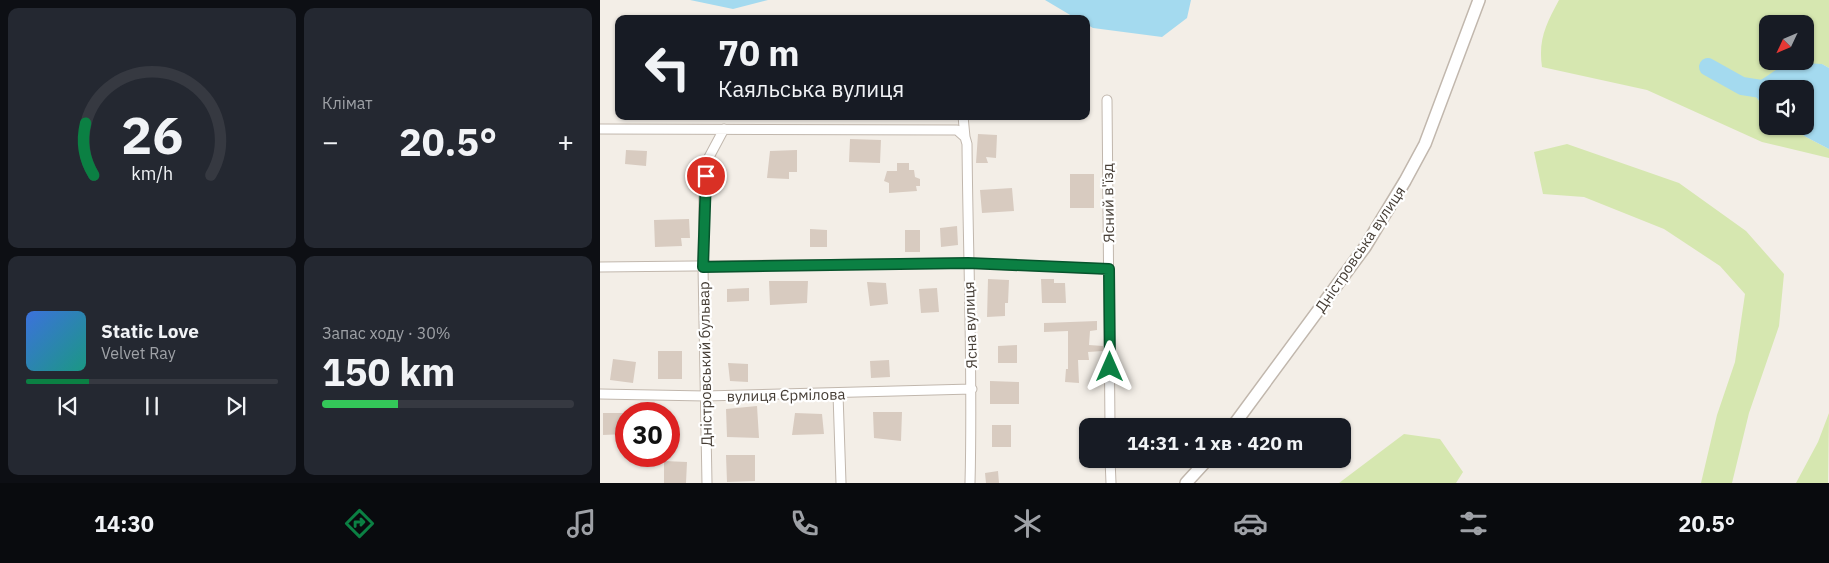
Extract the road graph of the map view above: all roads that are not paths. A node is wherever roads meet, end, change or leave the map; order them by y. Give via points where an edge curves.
1 (1479, 0) edge
2 (1107, 100) dead end
3 (963, 120) edge
4 (600, 129) edge
5 (724, 129) junction
6 (965, 137) junction
7 (968, 263) junction
8 (600, 267) edge
9 (703, 267) junction
10 (1109, 269) junction
11 (972, 389) junction
12 (600, 394) edge
13 (838, 394) junction
14 (705, 396) junction
15 (1110, 418) edge
16 (1240, 418) edge
17 (1110, 468) edge
18 (1200, 468) edge
19 (707, 483) edge
20 (841, 483) edge
21 (970, 483) edge
22 (1111, 483) edge
23 (1186, 483) edge

1 - 16 street, Дністровська вулиця via 1425,144 1406,181 1365,247
2 - 10 street, Ясний в'їзд
3 - 6 street, Ясна вулиця
4 - 5 street
5 - 6 street via 957,130
5 - 9 street, Дністровський бульвар via 708,158
6 - 7 street, Ясна вулиця
7 - 9 street
7 - 10 street
7 - 11 street, Ясна вулиця
8 - 9 street
9 - 14 street, Дністровський бульвар
10 - 15 street, Ясний в'їзд
11 - 13 street, вулиця Єрмілова
11 - 21 street, Ясна вулиця
12 - 14 street, вулиця Єрмілова
13 - 14 street, вулиця Єрмілова
13 - 20 street
14 - 19 street, Дністровський бульвар
17 - 22 street
18 - 23 street

